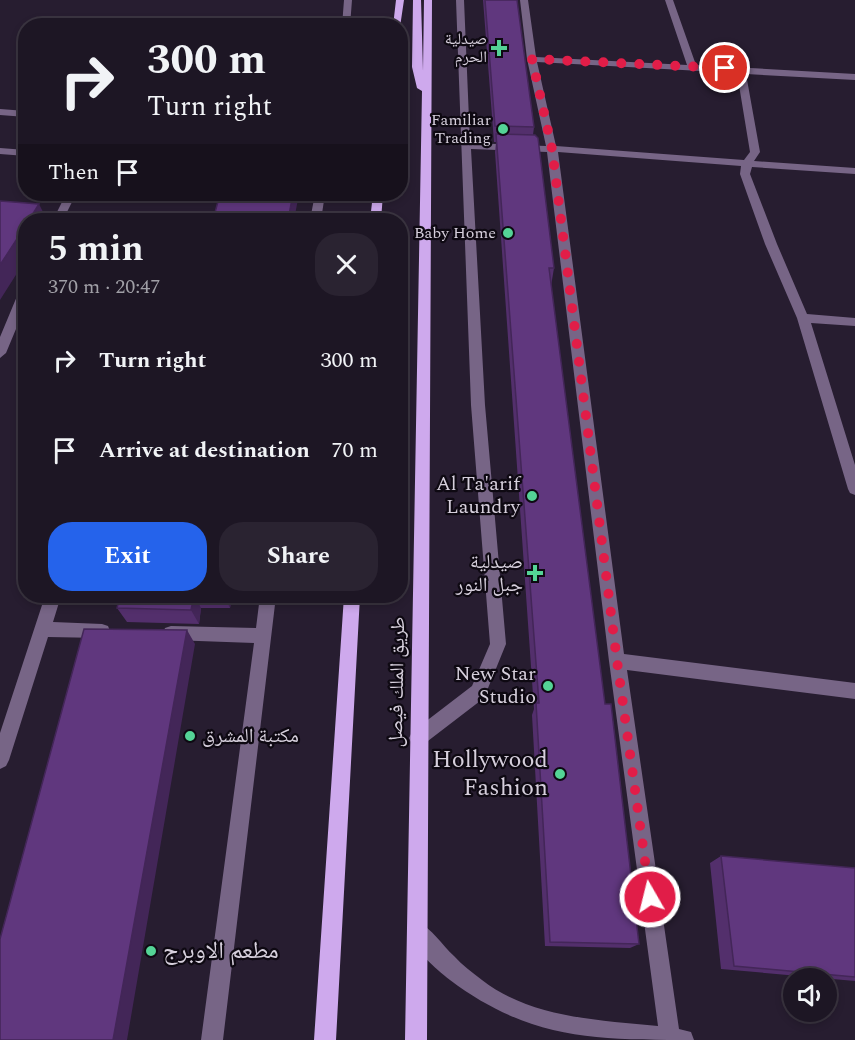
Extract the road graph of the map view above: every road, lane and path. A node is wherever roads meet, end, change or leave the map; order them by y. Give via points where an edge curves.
1 (348, 0) edge
2 (400, 0) edge
3 (417, 0) edge
4 (428, 0) edge
5 (460, 0) edge
6 (524, 0) edge
7 (669, 0) edge
8 (347, 18) edge
9 (398, 18) edge
10 (532, 59) junction
11 (692, 67) junction
12 (741, 69) junction
13 (855, 76) edge
14 (0, 112) edge
15 (18, 113) edge
16 (428, 117) junction
17 (465, 146) junction
18 (552, 149) junction
19 (0, 151) edge
20 (18, 152) edge
21 (747, 163) junction
22 (855, 171) edge
23 (18, 309) edge
24 (803, 318) junction
25 (855, 322) edge
26 (0, 353) edge
27 (855, 489) edge
28 (51, 603) edge
29 (267, 603) edge
30 (352, 603) edge
31 (42, 629) junction
32 (123, 632) edge
33 (158, 633) edge
34 (263, 636) junction
35 (617, 661) junction
36 (855, 691) edge
37 (418, 738) junction
38 (0, 760) edge
39 (417, 932) junction
40 (676, 1039) edge
41 (212, 1040) edge
42 (325, 1040) edge
43 (416, 1040) edge

1 - 8 street
2 - 9 main road
3 - 16 main road via 417,67
4 - 16 main road, طريق الملك فيصل
5 - 17 street
6 - 10 street
7 - 11 street
10 - 11 street
10 - 18 street
11 - 12 street
12 - 13 street
12 - 21 street via 755,152
14 - 15 street
16 - 37 main road, طريق الملك فيصل
17 - 18 street
17 - 37 street via 478,405 498,644 478,692
18 - 21 street
18 - 35 street
19 - 20 street
21 - 22 street
21 - 24 street via 745,174
23 - 26 street
24 - 25 street
24 - 27 street
28 - 31 street
29 - 34 street
30 - 42 main road
31 - 32 street
31 - 38 street
33 - 34 street
34 - 41 street
35 - 36 street
35 - 40 street
37 - 39 main road, طريق الملك فيصل
39 - 40 street via 462,980 520,1014 552,1024
39 - 43 main road, طريق الملك فيصل

